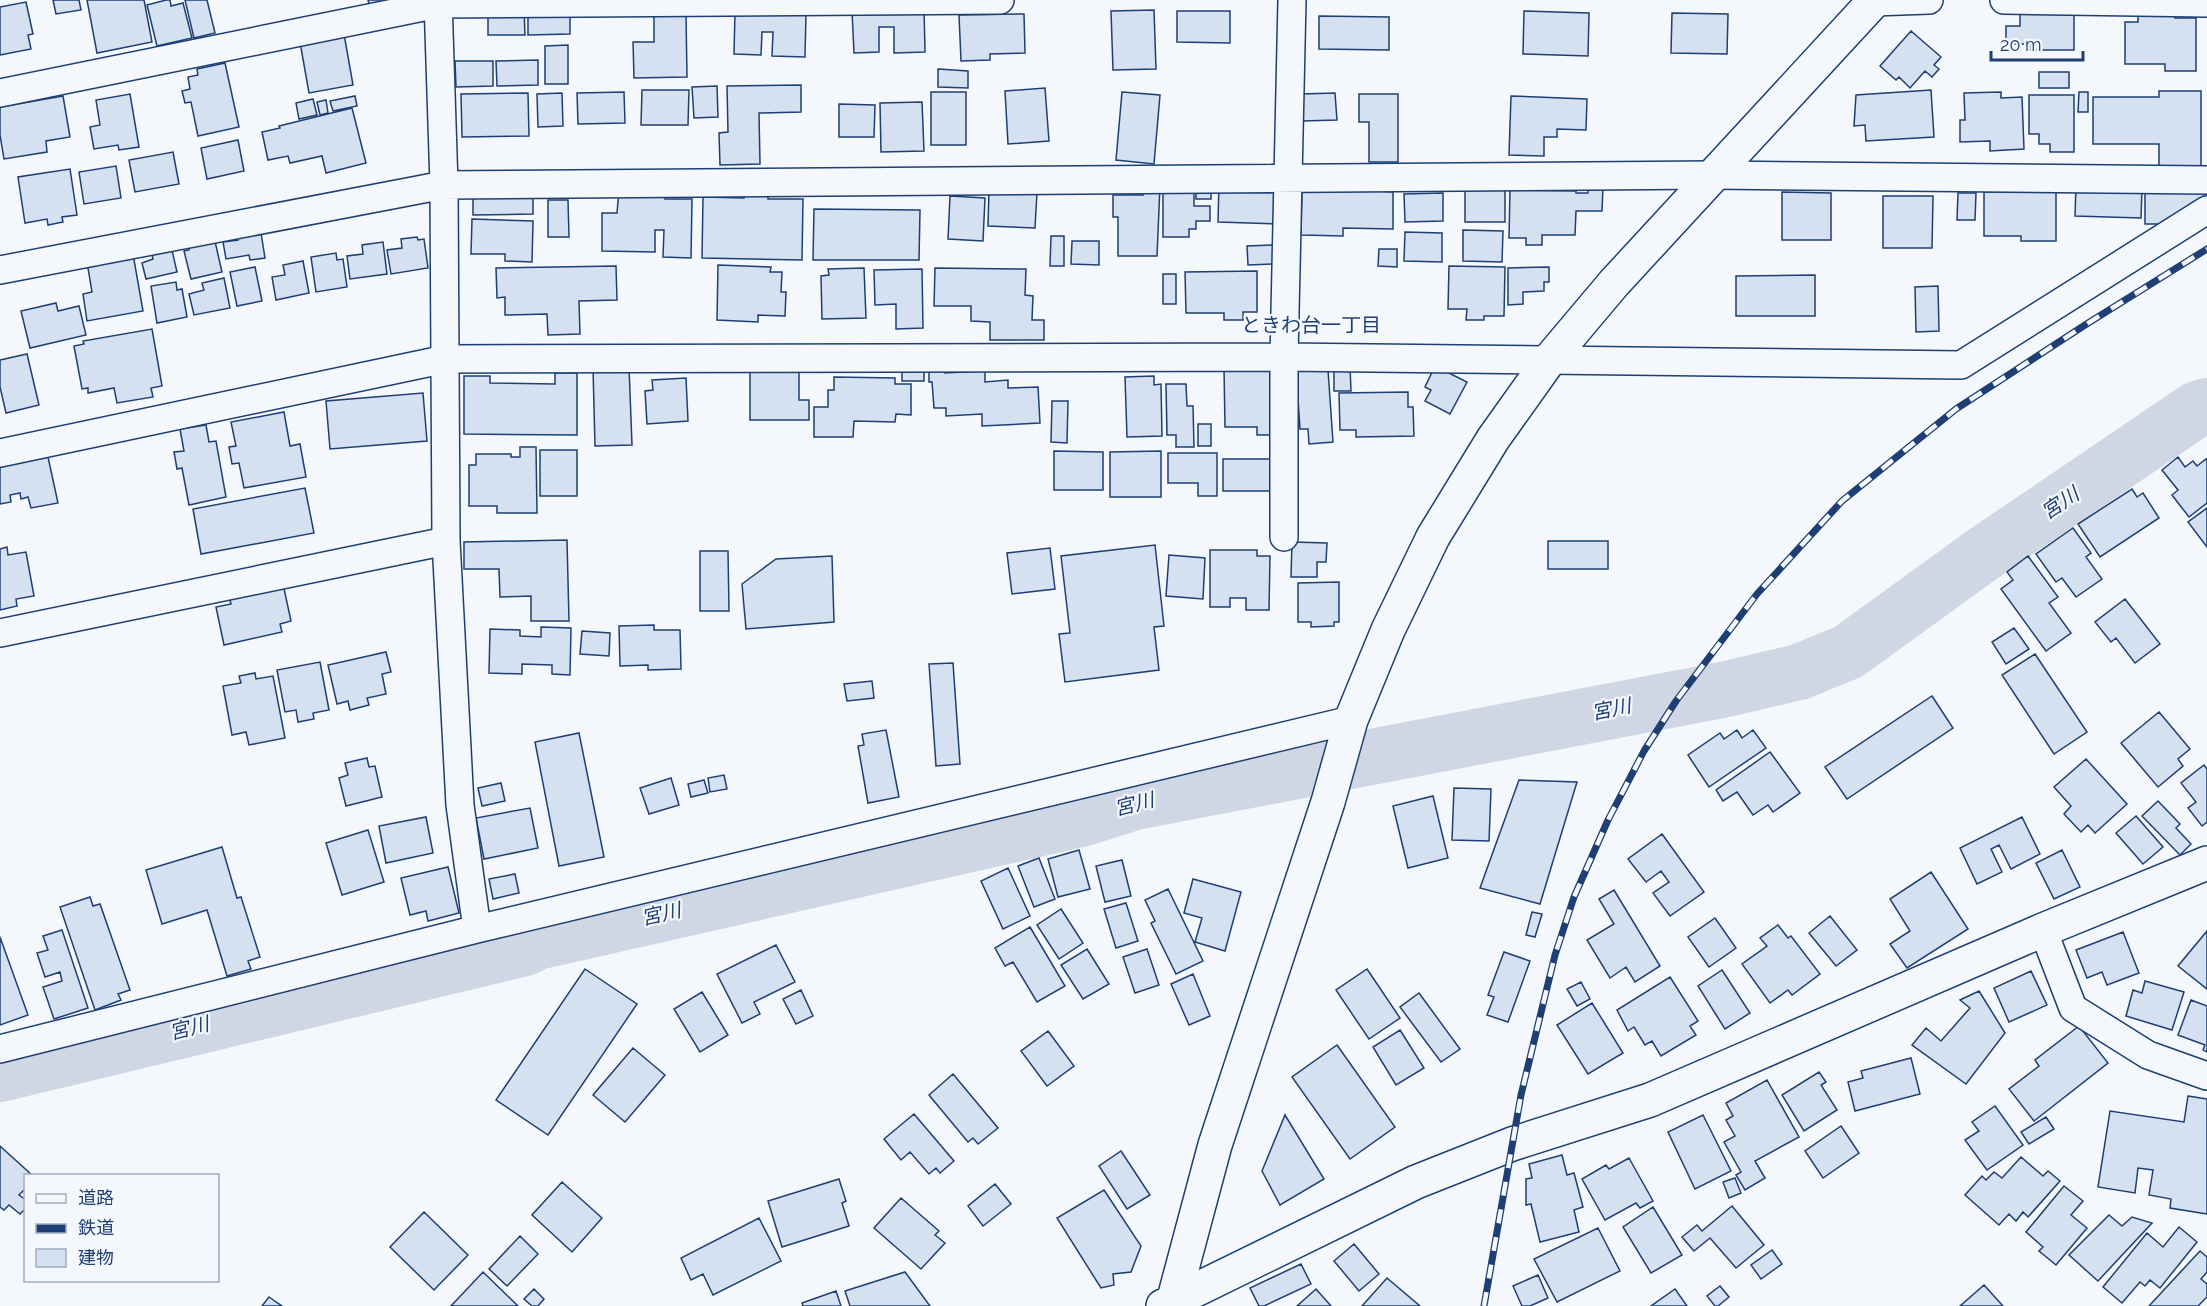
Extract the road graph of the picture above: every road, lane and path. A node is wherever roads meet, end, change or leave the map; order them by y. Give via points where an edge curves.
1 (1000, 0) edge
2 (1292, 0) edge
3 (1929, 0) edge
4 (2004, 0) edge
5 (1874, 1) edge
6 (438, 2) edge
7 (2207, 3) edge
8 (0, 93) edge
9 (1713, 175) junction
10 (1287, 178) junction
11 (2207, 180) edge
12 (444, 185) junction
13 (2207, 210) edge
14 (0, 270) edge
15 (1284, 357) junction
16 (446, 359) junction
17 (1550, 359) junction
18 (0, 453) edge
19 (1284, 537) dead end
20 (446, 541) junction
21 (0, 633) edge
22 (1348, 731) junction
23 (2207, 863) edge
24 (477, 929) junction
25 (2043, 930) junction
26 (0, 1049) edge
27 (2207, 1076) edge
28 (1170, 1304) edge

1 - 6 street
2 - 10 street
3 - 5 street
4 - 7 street
5 - 9 street
6 - 8 street
6 - 12 street
9 - 10 street
9 - 11 street
9 - 17 street
10 - 12 street
10 - 15 street
12 - 14 street
12 - 16 street
13 - 17 street via 1961,365
15 - 16 street
15 - 17 street
15 - 19 street
16 - 18 street
16 - 20 street
17 - 22 street via 1493,440 1433,537 1388,630
20 - 21 street
20 - 24 street via 460,805
22 - 24 street
22 - 28 street via 1215,1145
23 - 25 street
24 - 26 street
25 - 27 street via 2073,1008 2148,1055
25 - 28 street via 1650,1100 1512,1144 1416,1182

